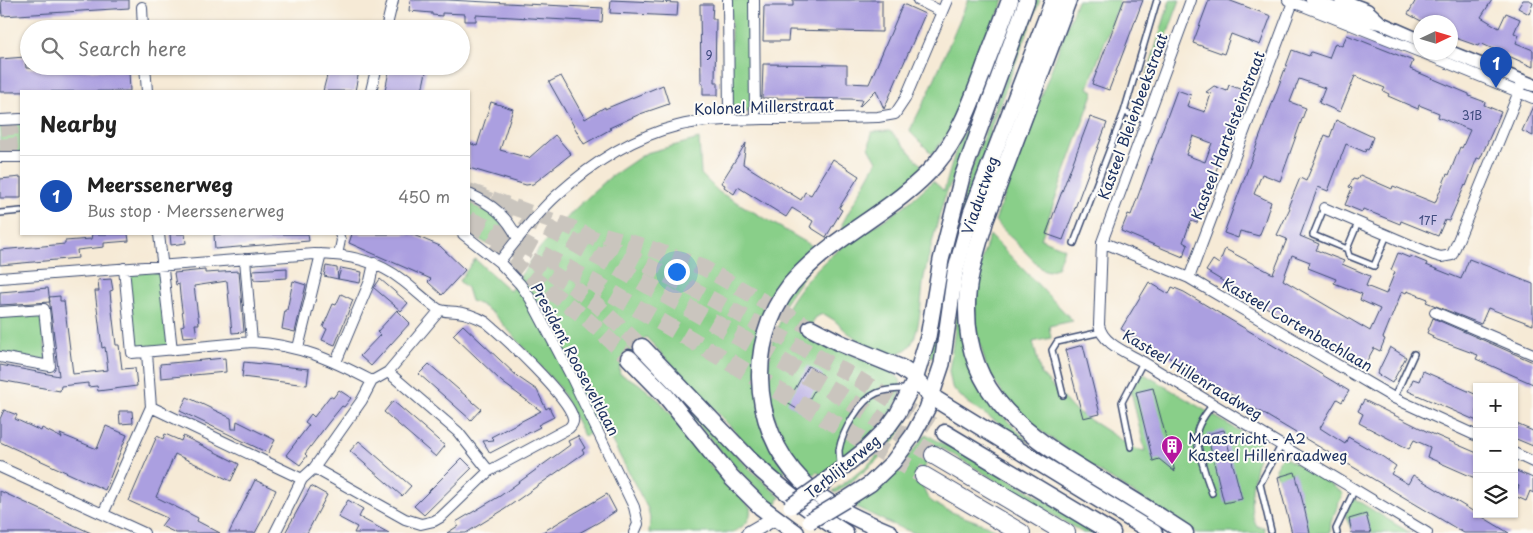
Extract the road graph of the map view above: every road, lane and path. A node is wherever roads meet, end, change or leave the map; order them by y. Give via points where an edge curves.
1 (393, 0) edge
2 (728, 0) edge
3 (754, 0) edge
4 (918, 0) edge
5 (947, 0) edge
6 (1010, 0) edge
7 (1027, 0) edge
8 (1054, 0) edge
9 (1068, 0) edge
10 (1157, 0) edge
11 (1191, 0) edge
12 (1313, 0) edge
13 (1341, 0) edge
14 (1290, 1) edge
15 (142, 8) dead end
16 (942, 12) junction
17 (143, 20) edge
18 (388, 20) edge
19 (1381, 23) junction
20 (1413, 37) edge
21 (1413, 49) edge
22 (1458, 56) edge
23 (1445, 60) edge
24 (146, 75) edge
25 (375, 75) edge
26 (1525, 87) edge
27 (147, 90) edge
28 (371, 90) edge
29 (1533, 98) edge
30 (1124, 112) junction
31 (20, 119) edge
32 (755, 119) junction
33 (0, 120) edge
34 (729, 120) junction
35 (1147, 120) junction
36 (0, 157) edge
37 (20, 157) edge
38 (470, 195) edge
39 (1324, 208) joint
40 (20, 211) edge
41 (0, 213) edge
42 (1358, 223) junction
43 (158, 235) edge
44 (339, 235) edge
45 (463, 235) edge
46 (1387, 235) junction
47 (518, 239) junction
48 (1102, 242) junction
49 (1074, 243) dead end
50 (1347, 249) junction
51 (321, 254) junction
52 (338, 256) junction
53 (245, 259) junction
54 (499, 262) junction
55 (374, 263) junction
56 (162, 265) junction
57 (124, 268) junction
58 (0, 278) edge
59 (1188, 278) junction
60 (440, 310) junction
61 (0, 312) edge
62 (1435, 312) dead end
63 (811, 328) tunnel mouth
64 (1101, 332) junction
65 (252, 342) junction
66 (298, 348) junction
67 (172, 350) junction
68 (147, 353) junction
69 (1414, 354) dead end
70 (1533, 354) edge
71 (0, 357) edge
72 (336, 362) junction
73 (1143, 362) junction
74 (388, 372) junction
75 (372, 381) junction
76 (913, 384) junction
77 (1063, 395) dead end
78 (932, 397) junction
79 (1394, 398) junction
80 (1213, 404) junction
81 (151, 407) junction
82 (945, 434) tunnel mouth
83 (1473, 434) edge
84 (1282, 445) junction
85 (1131, 447) dead end
86 (934, 455) tunnel mouth
87 (1518, 455) edge
88 (1533, 462) edge
89 (0, 467) edge
90 (314, 468) junction
91 (841, 469) junction
92 (489, 471) junction
93 (924, 476) tunnel mouth
94 (302, 479) junction
95 (1355, 489) junction
96 (1212, 493) dead end
97 (103, 514) junction
98 (775, 518) junction
99 (1271, 531) dead end
100 (144, 533) edge
101 (275, 533) edge
102 (634, 533) edge
103 (749, 533) edge
104 (794, 533) edge
105 (845, 533) edge
106 (890, 533) edge
107 (1021, 533) edge
108 (1066, 533) edge
109 (1112, 533) edge
110 (1154, 533) edge
111 (1185, 533) edge
112 (1336, 533) edge
113 (1426, 533) edge

1 - 18 street
2 - 34 street
3 - 32 street
4 - 16 street
5 - 16 street, Kolonel Millerstraat
6 - 106 highway via 962,124 948,148 915,185 816,258 799,275 778,304 764,340 760,369 764,412 786,460 802,481 826,500
7 - 76 main road, Viaductweg via 962,177 941,260 928,337
8 - 78 main road, Viaductweg via 971,213 955,273 942,364
9 - 111 highway via 976,254 967,293 970,342 980,375 989,391 1030,435
10 - 30 lane
11 - 35 street, Kasteel Bleienbeekstraat
12 - 19 street via 1363,20
13 - 19 street via 1367,10
14 - 21 street
14 - 59 street, Kasteel Hartelsteinstraat
15 - 17 street
16 - 32 street, Kolonel Millerstraat via 905,99 895,114
19 - 20 street
22 - 26 street
23 - 26 street
24 - 27 street
25 - 28 street
26 - 29 street
26 - 46 street via 1454,252 1447,257 1434,254
30 - 35 lane
30 - 49 lane
31 - 33 street
32 - 34 street, Kolonel Millerstraat
34 - 47 street, Kolonel Millerstraat via 676,126 614,153 554,197
35 - 48 street, Kasteel Bleienbeekstraat
36 - 37 street
38 - 47 street via 506,219
39 - 42 street
39 - 50 lane via 1313,235
40 - 41 lane
42 - 46 street
42 - 50 lane
43 - 56 street
44 - 52 street
45 - 54 street, President Rooseveltlaan
46 - 50 lane via 1374,266 1349,256
47 - 54 street, Kolonel Millerstraat
48 - 59 street, Kasteel Cortenbachlaan
48 - 64 street, Kasteel Hillenraadweg
51 - 52 street
51 - 53 street
51 - 66 street
52 - 55 street
53 - 56 street
53 - 65 street
54 - 102 street, President Rooseveltlaan via 520,284 534,306 598,431 638,517
55 - 60 street via 400,278
55 - 72 street via 370,281
56 - 57 street
56 - 67 street
57 - 58 street
57 - 68 street via 132,353
59 - 79 street, Kasteel Cortenbachlaan
60 - 74 street
60 - 92 street via 476,316 488,324 543,376 572,416 573,423 569,428
61 - 71 street via 44,309 50,366
62 - 70 street
63 - 76 highway via 901,368
64 - 73 street, Kasteel Hillenraadweg
64 - 77 lane, Kasteel Hillenraadweg via 1057,342 1052,350
65 - 66 street
65 - 67 street
66 - 72 street
67 - 68 street
68 - 81 street
69 - 79 lane
72 - 75 street
73 - 80 street, Kasteel Hillenraadweg
73 - 85 lane via 1122,402
74 - 75 street
74 - 92 street via 458,432
75 - 90 street
76 - 78 highway
76 - 91 main road, Terblijterweg via 888,427
76 - 91 lane via 876,393 857,411 842,437 839,451
78 - 104 main road, Terblijterweg, bridge via 920,423 893,462 870,484
78 - 110 highway
79 - 83 street, Kasteel Cortenbachlaan
80 - 84 street, Kasteel Hillenraadweg
80 - 96 lane via 1197,429 1198,445
81 - 94 street
81 - 97 street
82 - 109 highway
84 - 95 street, Kasteel Hillenraadweg
84 - 99 lane via 1260,484
86 - 108 highway
87 - 88 street
89 - 97 street
90 - 92 street via 405,519 421,524 441,517
90 - 94 street
91 - 98 main road, Terblijterweg, bridge
93 - 107 highway
94 - 101 street
95 - 112 lane
95 - 113 street, Kasteel Hillenraadweg
97 - 100 street
98 - 103 main road, Terblijterweg
98 - 104 highway
98 - 105 highway via 731,477 704,446 636,352 770,478 805,507

